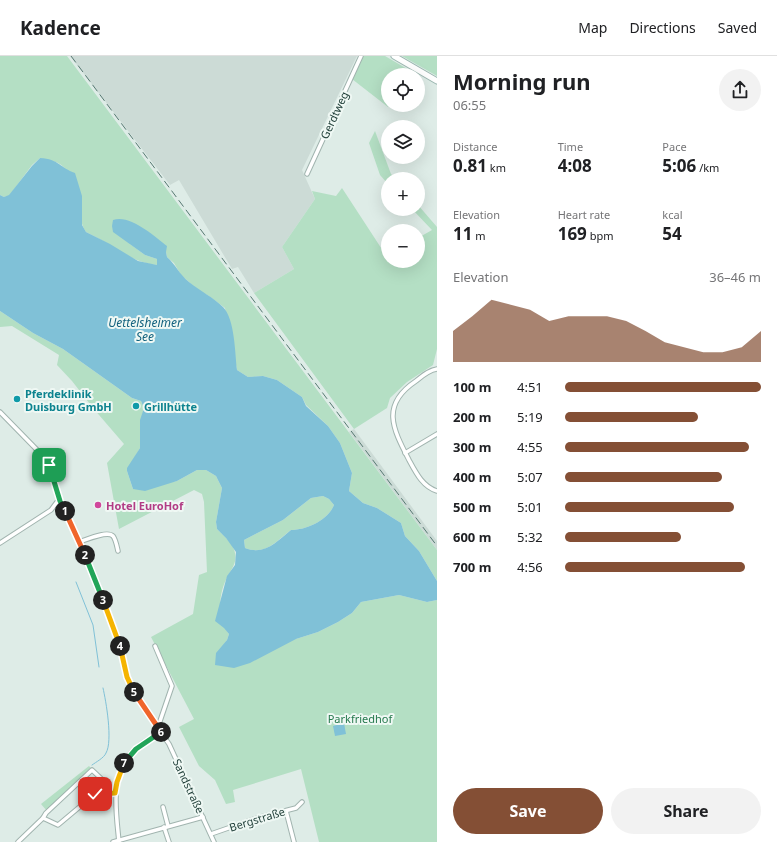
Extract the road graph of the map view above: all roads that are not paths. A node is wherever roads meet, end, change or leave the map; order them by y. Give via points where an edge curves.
1 (361, 56) edge
2 (394, 56) edge
3 (437, 82) edge
4 (307, 174) dead end
5 (437, 369) edge
6 (0, 412) edge
7 (437, 434) edge
8 (405, 453) junction
9 (437, 491) edge
10 (60, 501) junction
11 (79, 542) junction
12 (0, 543) edge
13 (118, 551) dead end
14 (155, 646) dead end
15 (158, 727) junction
16 (161, 732) junction
17 (110, 793) junction
18 (115, 793) junction
19 (302, 802) dead end
20 (163, 807) dead end
21 (286, 811) junction
22 (203, 817) junction
23 (43, 818) junction
24 (166, 826) junction
25 (211, 834) junction
26 (119, 841) edge
27 (18, 842) edge
28 (113, 842) edge
29 (169, 842) edge
30 (214, 842) edge
31 (294, 842) edge

1 - 4 street, Gerdtweg
2 - 3 main road
5 - 8 street via 407,386 395,404 393,424
6 - 10 street, Sandstraße via 48,462
7 - 8 street
8 - 9 street via 419,478 429,488
10 - 11 street, Sandstraße
10 - 12 street via 51,510
11 - 13 street via 109,534 113,537
11 - 15 street, Sandstraße via 118,638 129,684
14 - 15 street via 172,686
15 - 16 street, Sandstraße
16 - 18 street via 140,745 128,757 120,773
16 - 22 street, Sandstraße via 173,751
17 - 18 street
17 - 23 street via 95,794 58,825
17 - 23 street via 109,786 92,770
18 - 26 street
19 - 21 street, Bergstraße via 296,808
20 - 24 street
21 - 25 street, Bergstraße via 256,818
21 - 31 street
22 - 24 street
22 - 25 street, Sandstraße
23 - 27 street
24 - 26 street
24 - 29 street
25 - 30 street, Sandstraße
26 - 28 street

